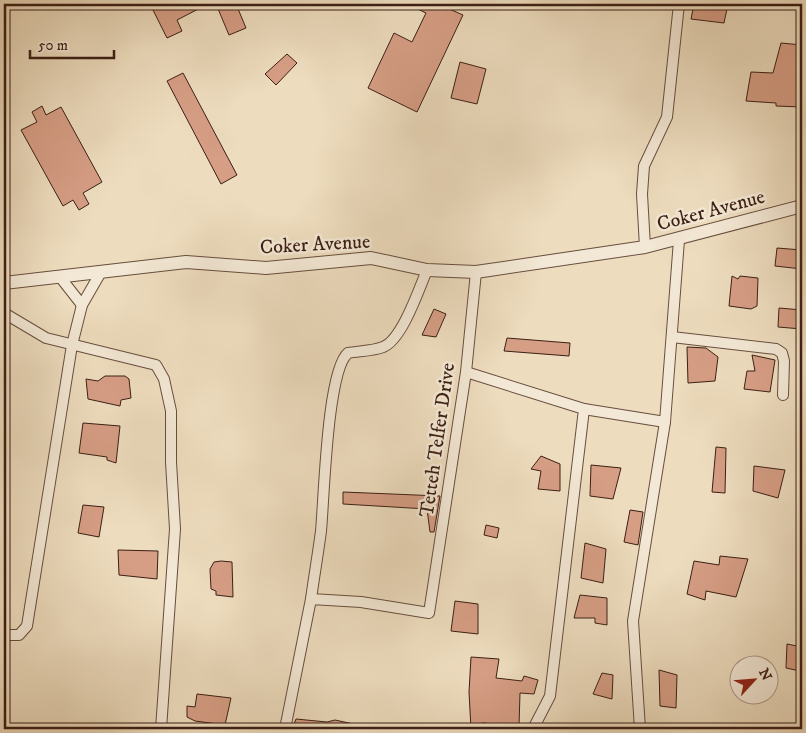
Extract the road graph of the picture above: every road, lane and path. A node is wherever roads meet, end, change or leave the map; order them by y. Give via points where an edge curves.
1 (678, 4) edge
2 (802, 206) edge
3 (679, 240) junction
4 (646, 247) junction
5 (426, 270) junction
6 (101, 272) junction
7 (476, 272) junction
8 (60, 277) junction
9 (4, 283) edge
10 (82, 305) junction
11 (4, 313) edge
12 (672, 337) junction
13 (72, 345) junction
14 (466, 372) junction
15 (783, 395) dead end
16 (584, 409) junction
17 (665, 422) junction
18 (311, 599) junction
19 (4, 635) edge
20 (161, 729) edge
21 (285, 729) edge
22 (533, 729) edge
23 (640, 729) edge

1 - 4 street via 667,117 644,166 642,194
2 - 3 street, Coker Avenue
3 - 4 street, Coker Avenue
3 - 12 street
4 - 7 street, Coker Avenue
5 - 6 street, Coker Avenue via 371,258 266,268 186,262
5 - 7 street, Coker Avenue
5 - 18 street via 409,316 388,343 383,347 348,353 339,364 328,434 321,530
6 - 8 street, Coker Avenue
6 - 10 street
7 - 14 street, Tetteh Telfer Drive
8 - 9 street, Coker Avenue
8 - 10 street
10 - 13 street
11 - 13 street via 33,332
12 - 15 street via 782,352
12 - 17 street
13 - 19 street via 27,626 19,635
13 - 20 street via 156,365 166,387 171,411 175,529
14 - 16 street
14 - 18 street, Tetteh Telfer Drive via 429,613 361,602
16 - 17 street
16 - 22 street via 550,696
17 - 23 street via 633,621
18 - 21 street

